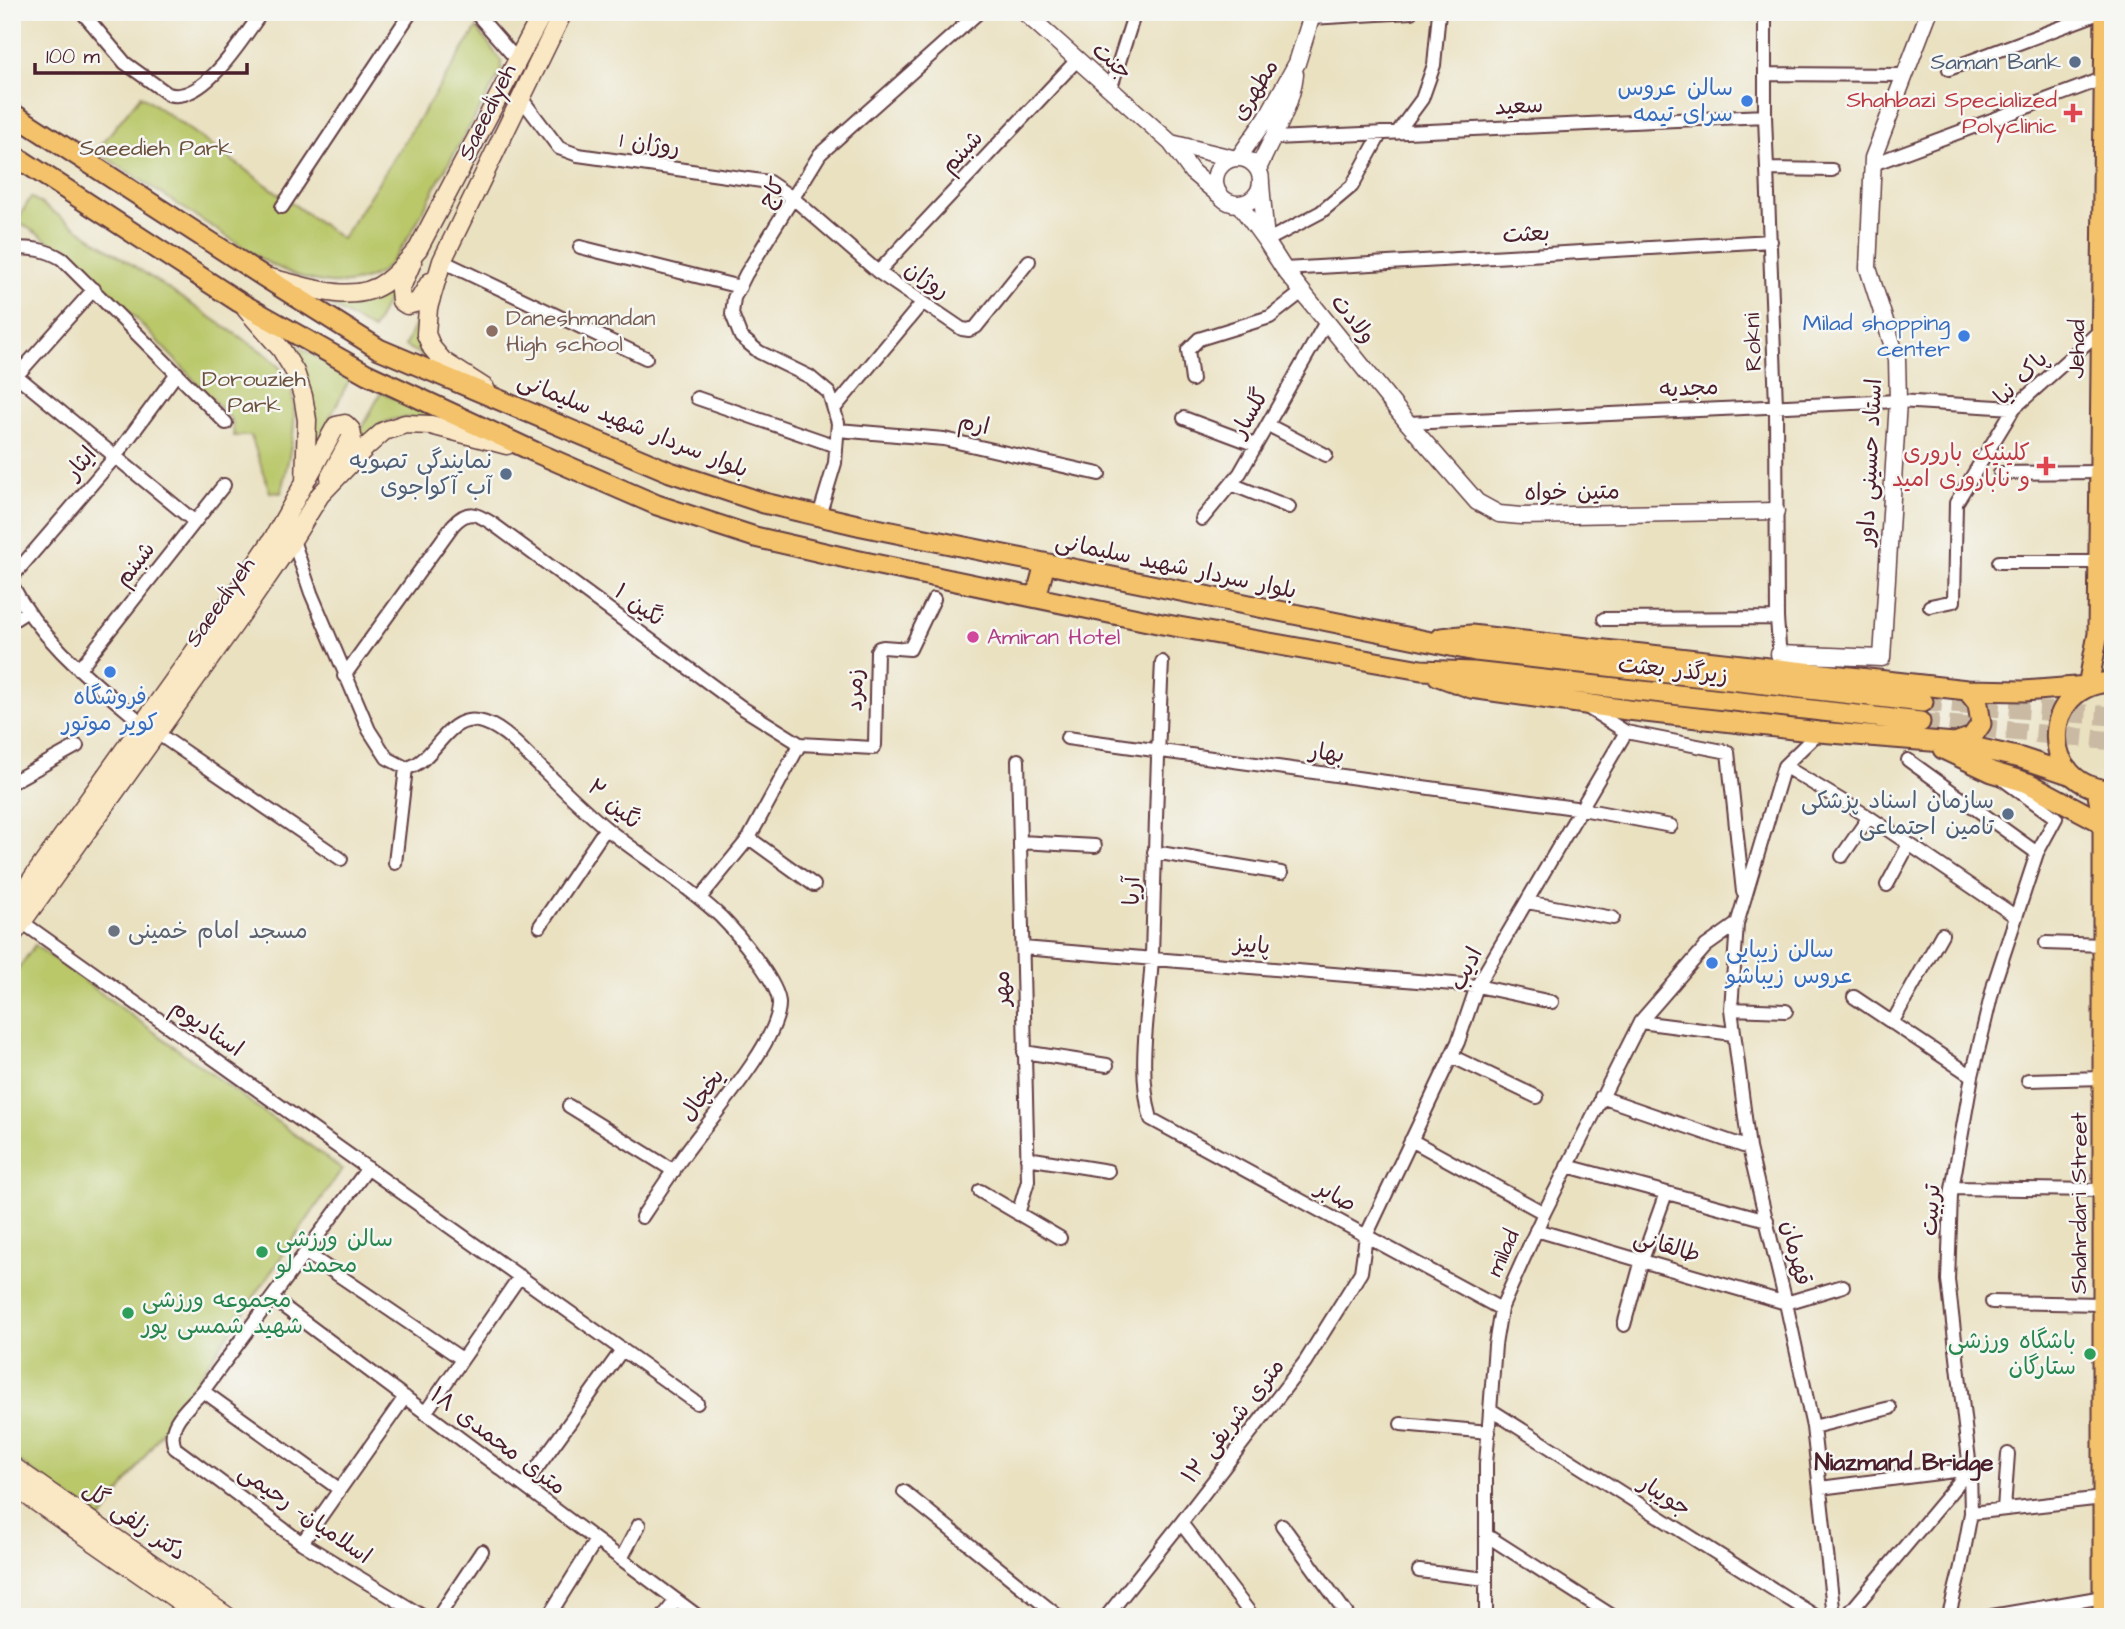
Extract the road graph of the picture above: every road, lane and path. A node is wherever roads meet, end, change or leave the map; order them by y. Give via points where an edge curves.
1 (82, 12) edge
2 (262, 12) edge
3 (411, 12) edge
4 (475, 12) edge
5 (543, 12) edge
6 (563, 12) edge
7 (979, 12) edge
8 (1024, 12) edge
9 (1135, 12) edge
10 (1411, 12) edge
11 (1439, 12) edge
12 (1765, 12) edge
13 (1929, 12) edge
14 (2104, 12) edge
15 (1312, 15) edge
16 (518, 61) junction
17 (1076, 61) junction
18 (1297, 63) junction
19 (1949, 69) dead end
20 (1766, 74) junction
21 (1905, 75) junction
22 (2109, 79) edge
23 (1110, 90) junction
24 (521, 98) junction
25 (12, 113) edge
26 (1765, 116) junction
27 (1381, 133) junction
28 (1397, 133) junction
29 (1274, 138) junction
30 (1171, 143) junction
31 (12, 155) edge
32 (1236, 158) junction
33 (1873, 164) junction
34 (1768, 169) junction
35 (1832, 170) dead end
36 (1260, 177) junction
37 (1218, 194) junction
38 (794, 199) junction
39 (1239, 204) junction
40 (282, 207) dead end
41 (1266, 240) junction
42 (1772, 240) junction
43 (580, 247) dead end
44 (12, 248) edge
45 (418, 249) junction
46 (442, 261) junction
47 (1029, 261) dead end
48 (1284, 270) junction
49 (878, 272) junction
50 (263, 276) junction
51 (740, 287) junction
52 (94, 289) junction
53 (1302, 292) junction
54 (239, 302) junction
55 (922, 303) junction
56 (1326, 322) junction
57 (2102, 329) junction
58 (646, 358) dead end
59 (177, 373) junction
60 (15, 379) edge
61 (1192, 380) dead end
62 (696, 398) dead end
63 (503, 400) junction
64 (1898, 401) junction
65 (1776, 405) junction
66 (2014, 408) junction
67 (834, 409) junction
68 (1184, 418) dead end
69 (226, 423) dead end
70 (1408, 423) junction
71 (1268, 425) junction
72 (838, 430) junction
73 (1256, 445) junction
74 (836, 446) junction
75 (535, 452) junction
76 (1326, 455) dead end
77 (114, 457) junction
78 (2000, 472) dead end
79 (2100, 472) junction
80 (1099, 474) dead end
81 (305, 482) junction
82 (1231, 484) junction
83 (224, 485) dead end
84 (320, 495) junction
85 (1289, 508) dead end
86 (1776, 512) junction
87 (819, 516) junction
88 (1202, 519) dead end
89 (195, 522) junction
90 (293, 540) junction
91 (1999, 562) dead end
92 (2099, 562) junction
93 (1045, 564) junction
94 (12, 577) edge
95 (12, 585) edge
96 (1036, 597) junction
97 (934, 599) dead end
98 (1930, 606) dead end
99 (26, 612) junction
100 (1777, 618) junction
101 (1604, 619) dead end
102 (12, 621) edge
103 (1426, 640) junction
104 (1162, 662) dead end
105 (1780, 662) junction
106 (79, 669) junction
107 (1421, 670) junction
108 (345, 676) junction
109 (2113, 682) edge
110 (2088, 686) junction
111 (1968, 690) junction
112 (1923, 702) tunnel mouth
113 (1581, 704) junction
114 (1920, 722) tunnel mouth
115 (150, 728) junction
116 (1626, 732) junction
117 (1819, 732) junction
118 (1067, 738) dead end
119 (1930, 743) junction
120 (1955, 743) junction
121 (800, 744) junction
122 (77, 746) dead end
123 (1157, 751) junction
124 (1018, 760) dead end
125 (1908, 760) dead end
126 (1784, 766) junction
127 (405, 768) junction
128 (1992, 772) junction
129 (2072, 775) junction
130 (12, 782) edge
131 (2105, 790) edge
132 (1582, 809) junction
133 (1869, 817) junction
134 (2103, 823) junction
135 (1671, 827) dead end
136 (606, 828) junction
137 (749, 838) junction
138 (1020, 842) junction
139 (1909, 844) junction
140 (1095, 846) dead end
141 (1154, 852) junction
142 (2037, 853) junction
143 (1842, 856) dead end
144 (341, 859) dead end
145 (395, 863) dead end
146 (1281, 873) dead end
147 (814, 885) dead end
148 (1886, 885) dead end
149 (700, 898) junction
150 (1744, 899) junction
151 (1527, 902) junction
152 (2015, 916) junction
153 (1613, 918) dead end
154 (16, 922) edge
155 (1737, 924) junction
156 (540, 926) dead end
157 (1942, 934) dead end
158 (2046, 943) dead end
159 (2103, 944) junction
160 (1023, 948) junction
161 (1152, 958) junction
162 (1477, 986) junction
163 (778, 992) joint
164 (1854, 997) dead end
165 (1552, 1002) dead end
166 (1731, 1009) junction
167 (1786, 1011) dead end
168 (1640, 1022) junction
169 (1892, 1023) junction
170 (1733, 1034) junction
171 (1024, 1052) junction
172 (1451, 1056) junction
173 (1107, 1065) dead end
174 (1972, 1076) junction
175 (2103, 1078) junction
176 (2028, 1080) dead end
177 (1537, 1097) dead end
178 (1601, 1097) junction
179 (569, 1106) dead end
180 (1151, 1119) joint
181 (1411, 1140) junction
182 (1749, 1148) junction
183 (1027, 1157) junction
184 (1567, 1166) junction
185 (368, 1168) junction
186 (674, 1171) junction
187 (1108, 1171) dead end
188 (1952, 1188) junction
189 (2103, 1190) junction
190 (980, 1191) dead end
191 (1666, 1193) junction
192 (1544, 1213) junction
193 (1018, 1214) junction
194 (642, 1217) dead end
195 (1767, 1220) junction
196 (1536, 1230) junction
197 (1366, 1236) junction
198 (1060, 1238) dead end
199 (306, 1253) junction
200 (1642, 1261) junction
201 (520, 1276) junction
202 (1843, 1286) dead end
203 (272, 1298) junction
204 (1992, 1302) dead end
205 (1786, 1303) junction
206 (2103, 1304) junction
207 (1502, 1309) junction
208 (1624, 1325) dead end
209 (622, 1350) junction
210 (462, 1359) junction
211 (203, 1391) junction
212 (405, 1397) junction
213 (696, 1403) dead end
214 (1890, 1408) dead end
215 (1491, 1410) junction
216 (425, 1413) junction
217 (1401, 1424) dead end
218 (1813, 1427) junction
219 (1489, 1432) junction
220 (2008, 1454) dead end
221 (12, 1466) edge
222 (1970, 1469) junction
223 (12, 1485) edge
224 (524, 1486) junction
225 (1820, 1488) junction
226 (340, 1489) junction
227 (904, 1492) dead end
228 (2103, 1498) junction
229 (2004, 1509) junction
230 (1971, 1513) junction
231 (1181, 1523) junction
232 (639, 1525) dead end
233 (1282, 1525) dead end
234 (1486, 1535) junction
235 (596, 1540) junction
236 (302, 1542) junction
237 (482, 1551) dead end
238 (621, 1559) junction
239 (1419, 1571) dead end
240 (1486, 1578) junction
241 (676, 1600) junction
242 (2103, 1607) edge
243 (1992, 1616) edge
244 (202, 1617) edge
245 (228, 1617) edge
246 (424, 1617) edge
247 (438, 1617) edge
248 (548, 1617) edge
249 (663, 1617) edge
250 (699, 1617) edge
251 (1059, 1617) edge
252 (1106, 1617) edge
253 (1253, 1617) edge
254 (1349, 1617) edge
255 (1486, 1617) edge
256 (1614, 1617) edge
257 (1816, 1617) edge
258 (1835, 1617) edge
259 (1846, 1617) edge
260 (1952, 1617) edge

1 - 2 street via 125,63 175,96 197,89 220,69
3 - 40 street
4 - 16 street
5 - 16 main road, Saeediyeh
6 - 24 main road, Saeediyeh
7 - 38 street, کاج via 820,154
8 - 17 street, جنت
9 - 23 street
10 - 15 street
11 - 28 street via 1434,65 1422,99
12 - 20 street, Rokni
13 - 21 street, استاد حسینی داور
14 - 19 street
14 - 22 main road, Jehad
15 - 18 street
16 - 45 main road, Saeediyeh
17 - 23 street, جنت
17 - 49 street, شبنم
18 - 29 street, مطهری via 1293,89
18 - 32 street, مطهری via 1267,117
20 - 21 street
20 - 26 street, Rokni
21 - 33 street, استاد حسینی داور
22 - 33 street
22 - 57 main road, Jehad
23 - 30 street, جنت
24 - 38 street, روژان 1 via 559,148 578,155 768,182
24 - 46 main road, Saeediyeh
25 - 50 main road, بلوار سردار شهید سلیمانی
26 - 28 street, سعید
26 - 34 street, Rokni
27 - 28 street, سعید
27 - 29 street, سعید
27 - 41 street via 1352,186 1321,212
29 - 36 street, مطهری
30 - 32 street, جنت
30 - 37 street, جنت via 1192,172
31 - 54 main road
32 - 36 street via 1246,159
32 - 37 street via 1225,161 1216,173
33 - 64 street, استاد حسینی داور via 1868,268 1897,359
34 - 35 street
34 - 42 street, Rokni
36 - 39 street via 1254,198
36 - 41 street
37 - 39 street
38 - 49 street, روژان
38 - 51 street, کاج
39 - 41 street, ولادت
41 - 48 street, ولادت
42 - 48 street, بعثت
42 - 65 street, Rokni
43 - 51 street
44 - 52 street via 52,253
45 - 46 main road via 400,290 404,303 418,302
45 - 50 main road, Saeediyeh via 385,283 362,293 338,293
46 - 58 street
46 - 63 main road, Saeediyeh via 428,308 426,334 432,348 443,361
47 - 55 street, روژان via 969,330
48 - 53 street, ولادت
49 - 55 street, روژان
50 - 63 main road, بلوار سردار شهید سلیمانی via 379,349
51 - 67 street, کاج via 732,314 741,337 759,352 810,377 829,393
52 - 59 street
52 - 60 street
53 - 56 street, ولادت
53 - 61 street via 1269,317 1199,339 1188,350
54 - 75 main road via 367,374
54 - 81 main road, Saeediyeh via 295,372 307,420
55 - 67 street
56 - 70 street, ولادت
56 - 71 street, گلسار
57 - 66 street, پاک نیا
57 - 79 main road, Jehad
59 - 69 street
59 - 77 street, ایثار
60 - 77 street
62 - 74 street
63 - 87 main road, بلوار سردار شهید سلیمانی via 670,472
64 - 65 street, مجدیه
64 - 66 street, مجدیه
64 - 105 street, استاد حسینی داور via 1882,658
65 - 70 street, مجدیه
65 - 86 street, Rokni
66 - 98 street, پاک نیا via 1956,503 1954,601
67 - 72 street
68 - 73 street
70 - 86 street, متین خواه via 1477,502 1499,514
71 - 73 street, گلسار
71 - 76 street
72 - 74 street
72 - 80 street, ارم via 944,439
73 - 82 street, گلسار
74 - 87 street
75 - 84 main road, Saeediyeh via 431,425 405,424 384,431
75 - 96 main road via 657,505 755,537
77 - 89 street
77 - 94 street, ایثار
78 - 79 street
79 - 92 main road, Jehad
81 - 84 main road via 336,426 347,425 352,436
81 - 115 main road, Saeediyeh
82 - 85 street
82 - 88 street, گلسار
83 - 89 street, شبنم
84 - 90 main road, Saeediyeh
86 - 100 street, Rokni
87 - 93 main road, بلوار سردار شهید سلیمانی
89 - 106 street, شبنم
90 - 108 street
90 - 115 main road, Saeediyeh
91 - 92 street
92 - 110 main road, Jehad via 2098,634
93 - 96 main road
93 - 103 main road, بلوار سردار شهید سلیمانی
95 - 99 street
96 - 107 main road
97 - 121 street, زمرد via 910,649 883,647 877,651 873,748
99 - 102 street
99 - 106 street
100 - 101 street
100 - 105 street, Rokni
103 - 105 main road via 1471,635
103 - 112 main road, زیرگذر بعثت via 1475,651
104 - 123 street, آریا
105 - 111 main road
106 - 115 street
107 - 113 main road via 1471,688
107 - 114 main road, زیرگذر بعثت via 1486,673
108 - 121 street, نگین ۱ via 453,525 465,514 478,514 744,709
108 - 127 street via 375,742 391,762
109 - 110 main road
110 - 111 main road
110 - 129 main road via 2064,706 2056,728 2058,752
111 - 120 main road via 1980,710 1981,724 1976,734
113 - 116 street
113 - 117 main road
115 - 144 street
115 - 154 main road, Saeediyeh
116 - 132 street, ادیب
116 - 150 street via 1728,752
117 - 119 main road
117 - 126 street
118 - 123 street, بهار
119 - 120 main road
119 - 128 main road
120 - 129 main road
121 - 137 street
122 - 130 street
123 - 132 street, بهار
123 - 141 street, آریا
124 - 138 street, مهر
125 - 142 street
126 - 133 street
126 - 150 street, قهرمان
127 - 136 street, نگین ۲ via 421,761 456,725 478,721 511,739
127 - 145 street
128 - 134 main road via 2028,783
128 - 142 street, تربیت via 2056,818
129 - 131 main road
131 - 134 main road, Shahrdari Street
132 - 135 street, بهار
132 - 151 street, ادیب
133 - 139 street
133 - 143 street
134 - 159 main road, Shahrdari Street
136 - 149 street, نگین ۲
136 - 156 street
137 - 147 street
137 - 149 street
138 - 140 street
138 - 160 street, مهر
139 - 148 street
139 - 152 street
141 - 146 street
141 - 161 street, آریا
142 - 152 street, تربیت
149 - 163 street, نگین ۲ via 723,919
150 - 155 street, قهرمان
151 - 153 street
151 - 162 street, ادیب
152 - 174 street, تربیت
154 - 185 street, استادیوم
155 - 166 street, قهرمان
155 - 168 street, milad via 1706,946
157 - 169 street
158 - 159 street
159 - 175 main road, Shahrdari Street
160 - 161 street, پاییز
160 - 171 street, مهر
161 - 162 street, پاییز
161 - 180 street, آریا via 1143,1071
162 - 165 street, پاییز
162 - 172 street, ادیب
163 - 186 street, یخچال via 776,1022 759,1053
164 - 169 street
166 - 167 street
166 - 170 street, قهرمان
168 - 170 street
168 - 178 street, milad
169 - 174 street
170 - 182 street, قهرمان
171 - 173 street
171 - 183 street, مهر
172 - 177 street
172 - 181 street, ادیب
174 - 188 street, تربیت
175 - 176 street
175 - 189 main road, Shahrdari Street
178 - 182 street
178 - 184 street, milad
179 - 186 street
180 - 197 street, صابر
181 - 192 street
181 - 197 street, ادیب
182 - 195 street, قهرمان
183 - 187 street
183 - 193 street, مهر via 1028,1181
184 - 191 street
184 - 192 street, milad
185 - 199 street
185 - 201 street, استادیوم
186 - 194 street, یخچال
188 - 189 street
188 - 222 street, تربیت via 1948,1280
189 - 206 main road, Shahrdari Street
190 - 193 street
191 - 195 street
191 - 200 street
192 - 196 street, milad
193 - 198 street
195 - 205 street, قهرمان
196 - 200 street, طالقانی
196 - 207 street, milad
197 - 207 street, صابر
197 - 231 street, ۱۲ متری شریفی via 1362,1272 1305,1362
199 - 203 street
199 - 210 street
200 - 205 street, طالقانی
200 - 208 street
201 - 209 street, استادیوم
201 - 210 street
202 - 205 street
203 - 211 street
203 - 212 street, ۱۸ متری محمدی
204 - 206 street
205 - 218 street, قهرمان
206 - 228 main road, Shahrdari Street
207 - 215 street, milad
209 - 213 street, استادیوم
209 - 224 street
210 - 216 street
211 - 226 street
211 - 236 street, اسلامیان- رحیمی via 175,1424 171,1437 175,1448
212 - 216 street, ۱۸ متری محمدی
212 - 226 street
214 - 218 street
215 - 219 street, milad
215 - 257 street, جویبار
216 - 224 street, ۱۸ متری محمدی
217 - 219 street
218 - 225 street, قهرمان
219 - 234 street, milad
220 - 229 street
221 - 245 main road, دکتر زلفی گل
222 - 225 street
222 - 230 street, تربیت
222 - 259 street
223 - 244 main road, دکتر زلفی گل
224 - 235 street, ۱۸ متری محمدی
225 - 258 street, قهرمان
226 - 236 street
227 - 251 street
228 - 229 street
228 - 242 main road, Shahrdari Street
229 - 230 street
230 - 260 street, تربیت
231 - 252 street, ۱۲ متری شریفی
231 - 253 street
232 - 238 street
233 - 254 street
234 - 240 street, milad
234 - 256 street
235 - 238 street, ۱۸ متری محمدی
235 - 248 street
236 - 246 street, اسلامیان- رحیمی
237 - 247 street
238 - 241 street, ۱۸ متری محمدی
239 - 240 street
240 - 255 street, milad
241 - 249 street
241 - 250 street, ۱۸ متری محمدی
242 - 243 street

